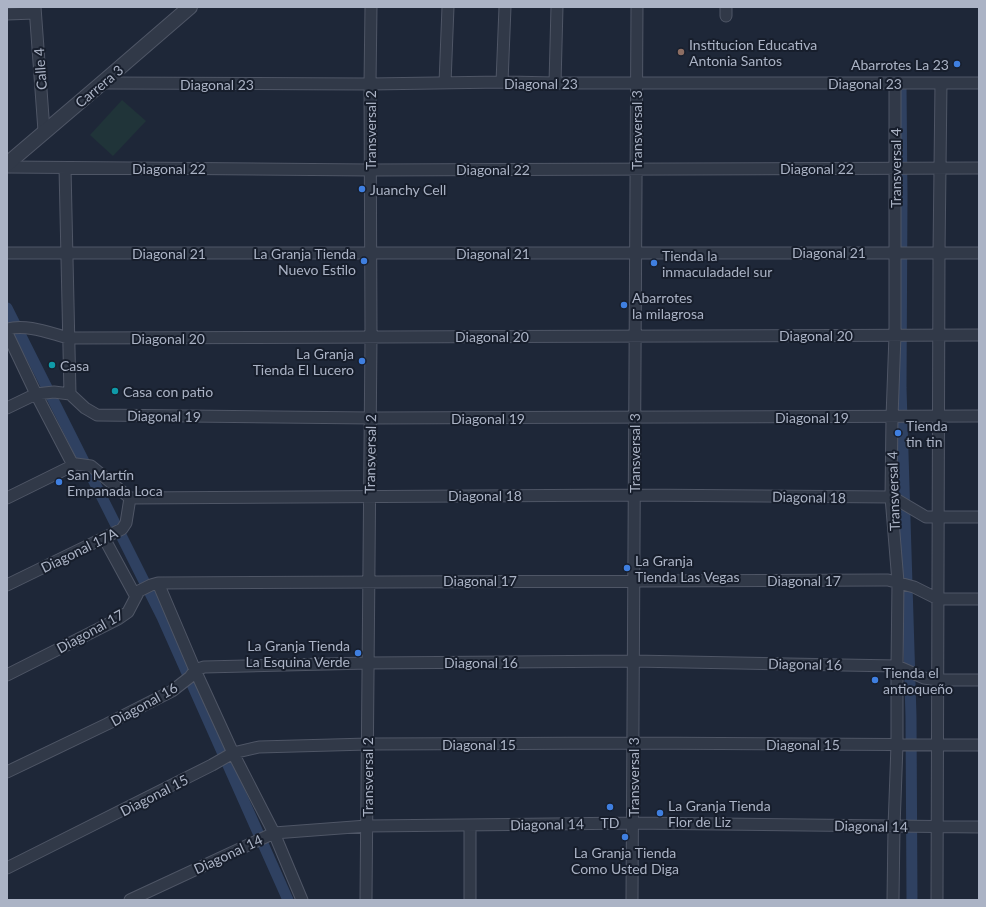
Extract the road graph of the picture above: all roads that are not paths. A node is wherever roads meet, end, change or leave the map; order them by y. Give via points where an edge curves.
1 (190, 7) edge
2 (371, 7) edge
3 (448, 7) edge
4 (505, 7) edge
5 (556, 7) edge
6 (636, 7) edge
7 (35, 10) edge
8 (7, 14) edge
9 (502, 82) junction
10 (636, 82) junction
11 (102, 83) junction
12 (445, 83) junction
13 (555, 83) junction
14 (895, 83) junction
15 (941, 83) junction
16 (979, 83) edge
17 (370, 84) junction
18 (44, 131) junction
19 (7, 164) edge
20 (7, 167) edge
21 (65, 168) junction
22 (636, 168) junction
23 (898, 168) junction
24 (940, 168) junction
25 (979, 168) edge
26 (370, 170) junction
27 (897, 252) junction
28 (7, 253) edge
29 (68, 253) junction
30 (635, 253) junction
31 (939, 253) junction
32 (979, 253) edge
33 (371, 254) junction
34 (10, 330) edge
35 (897, 334) junction
36 (940, 335) junction
37 (979, 335) edge
38 (635, 336) junction
39 (371, 337) junction
40 (69, 338) junction
41 (38, 394) junction
42 (70, 394) junction
43 (7, 408) edge
44 (939, 416) junction
45 (979, 416) edge
46 (634, 417) junction
47 (895, 417) junction
48 (370, 418) junction
49 (75, 465) junction
50 (634, 495) junction
51 (368, 496) junction
52 (7, 498) edge
53 (130, 498) junction
54 (895, 499) junction
55 (938, 517) junction
56 (979, 517) edge
57 (106, 537) junction
58 (633, 579) junction
59 (368, 580) junction
60 (901, 583) junction
61 (155, 584) junction
62 (7, 585) edge
63 (138, 594) junction
64 (938, 599) junction
65 (979, 599) edge
66 (633, 661) junction
67 (368, 663) junction
68 (900, 667) junction
69 (193, 673) junction
70 (7, 675) edge
71 (938, 680) junction
72 (979, 680) edge
73 (633, 743) junction
74 (368, 744) junction
75 (902, 745) junction
76 (979, 745) edge
77 (938, 746) junction
78 (230, 754) junction
79 (7, 772) edge
80 (632, 823) junction
81 (470, 825) junction
82 (367, 826) junction
83 (897, 827) junction
84 (938, 827) junction
85 (979, 827) edge
86 (274, 833) junction
87 (7, 868) edge
88 (130, 900) edge
89 (302, 900) edge
90 (366, 900) edge
91 (470, 900) edge
92 (632, 900) edge
93 (894, 900) edge
94 (937, 900) edge

1 - 11 street, Carrera 3
2 - 17 street, Transversal 2
3 - 12 street
4 - 9 street
5 - 13 street
6 - 10 street, Transversal 3
7 - 8 street
7 - 18 street, Calle 4
9 - 12 street, Diagonal 23
9 - 13 street, Diagonal 23
10 - 13 street, Diagonal 23
10 - 14 street, Diagonal 23
10 - 22 street, Transversal 3
11 - 17 street, Diagonal 23
11 - 18 street, Carrera 3
12 - 17 street, Diagonal 23
14 - 15 street, Diagonal 23
14 - 23 street, Transversal 4
15 - 16 street, Diagonal 23
15 - 24 street
17 - 26 street, Transversal 2
18 - 19 street, Carrera 3
20 - 21 street, Diagonal 22
21 - 26 street, Diagonal 22
21 - 29 street
22 - 23 street, Diagonal 22
22 - 26 street, Diagonal 22
22 - 30 street, Transversal 3
23 - 24 street, Diagonal 22
23 - 27 street, Transversal 4
24 - 25 street, Diagonal 22
24 - 31 street
26 - 33 street, Transversal 2
27 - 30 street, Diagonal 21
27 - 31 street, Diagonal 21
27 - 35 street, Transversal 4
28 - 29 street, Diagonal 21
29 - 33 street, Diagonal 21
29 - 40 street
30 - 33 street, Diagonal 21
30 - 38 street, Transversal 3
31 - 32 street, Diagonal 21
31 - 36 street
33 - 39 street, Transversal 2
34 - 40 street, Diagonal 20 via 32,328
34 - 41 street
35 - 36 street, Diagonal 20
35 - 38 street, Diagonal 20
35 - 47 street, Transversal 4
36 - 37 street, Diagonal 20
36 - 44 street
38 - 39 street, Diagonal 20
38 - 46 street, Transversal 3
39 - 40 street, Diagonal 20
39 - 48 street, Transversal 2
40 - 42 street
41 - 42 street
41 - 43 street
41 - 49 street
42 - 48 street, Diagonal 19 via 97,415
44 - 45 street, Diagonal 19
44 - 47 street, Diagonal 19
44 - 55 street
46 - 47 street, Diagonal 19
46 - 48 street, Diagonal 19
46 - 50 street, Transversal 3
47 - 54 street, Transversal 4
48 - 51 street, Transversal 2
49 - 52 street
49 - 53 street via 91,466
50 - 51 street, Diagonal 18
50 - 54 street, Diagonal 18
50 - 58 street, Transversal 3
51 - 53 street, Diagonal 18
51 - 59 street, Transversal 2
53 - 57 street, Diagonal 17A via 126,523 122,529
54 - 55 street via 926,517
54 - 60 street, Transversal 4
55 - 56 street
55 - 64 street
57 - 62 street, Diagonal 17A
57 - 63 street
58 - 59 street, Diagonal 17
58 - 60 street, Diagonal 17 via 888,580
58 - 66 street, Transversal 3
59 - 61 street, Diagonal 17
59 - 67 street, Transversal 2
60 - 64 street, Diagonal 17
60 - 68 street, Transversal 4
61 - 63 street, Diagonal 17
61 - 69 street
63 - 70 street, Diagonal 17 via 128,612 118,619
64 - 65 street, Diagonal 17
64 - 71 street
66 - 67 street, Diagonal 16
66 - 68 street, Diagonal 16
66 - 73 street, Transversal 3
67 - 69 street, Diagonal 16 via 204,666
67 - 74 street, Transversal 2
68 - 71 street, Diagonal 16 via 924,678
68 - 75 street, Transversal 4
69 - 78 street
69 - 79 street, Diagonal 16 via 172,691
71 - 72 street, Diagonal 16
71 - 77 street
73 - 74 street, Diagonal 15
73 - 75 street, Diagonal 15
73 - 80 street, Transversal 3
74 - 78 street, Diagonal 15 via 259,747
74 - 82 street, Transversal 2
75 - 77 street, Diagonal 15
75 - 83 street, Transversal 4
76 - 77 street, Diagonal 15
77 - 84 street
78 - 86 street
78 - 87 street, Diagonal 15 via 212,766
80 - 81 street, Diagonal 14
80 - 83 street, Diagonal 14
80 - 92 street, Transversal 3
81 - 82 street, Diagonal 14
81 - 91 street
82 - 86 street, Diagonal 14
82 - 90 street, Transversal 2
83 - 84 street, Diagonal 14
83 - 93 street, Transversal 4
84 - 85 street, Diagonal 14
84 - 94 street
86 - 88 street, Diagonal 14
86 - 89 street

